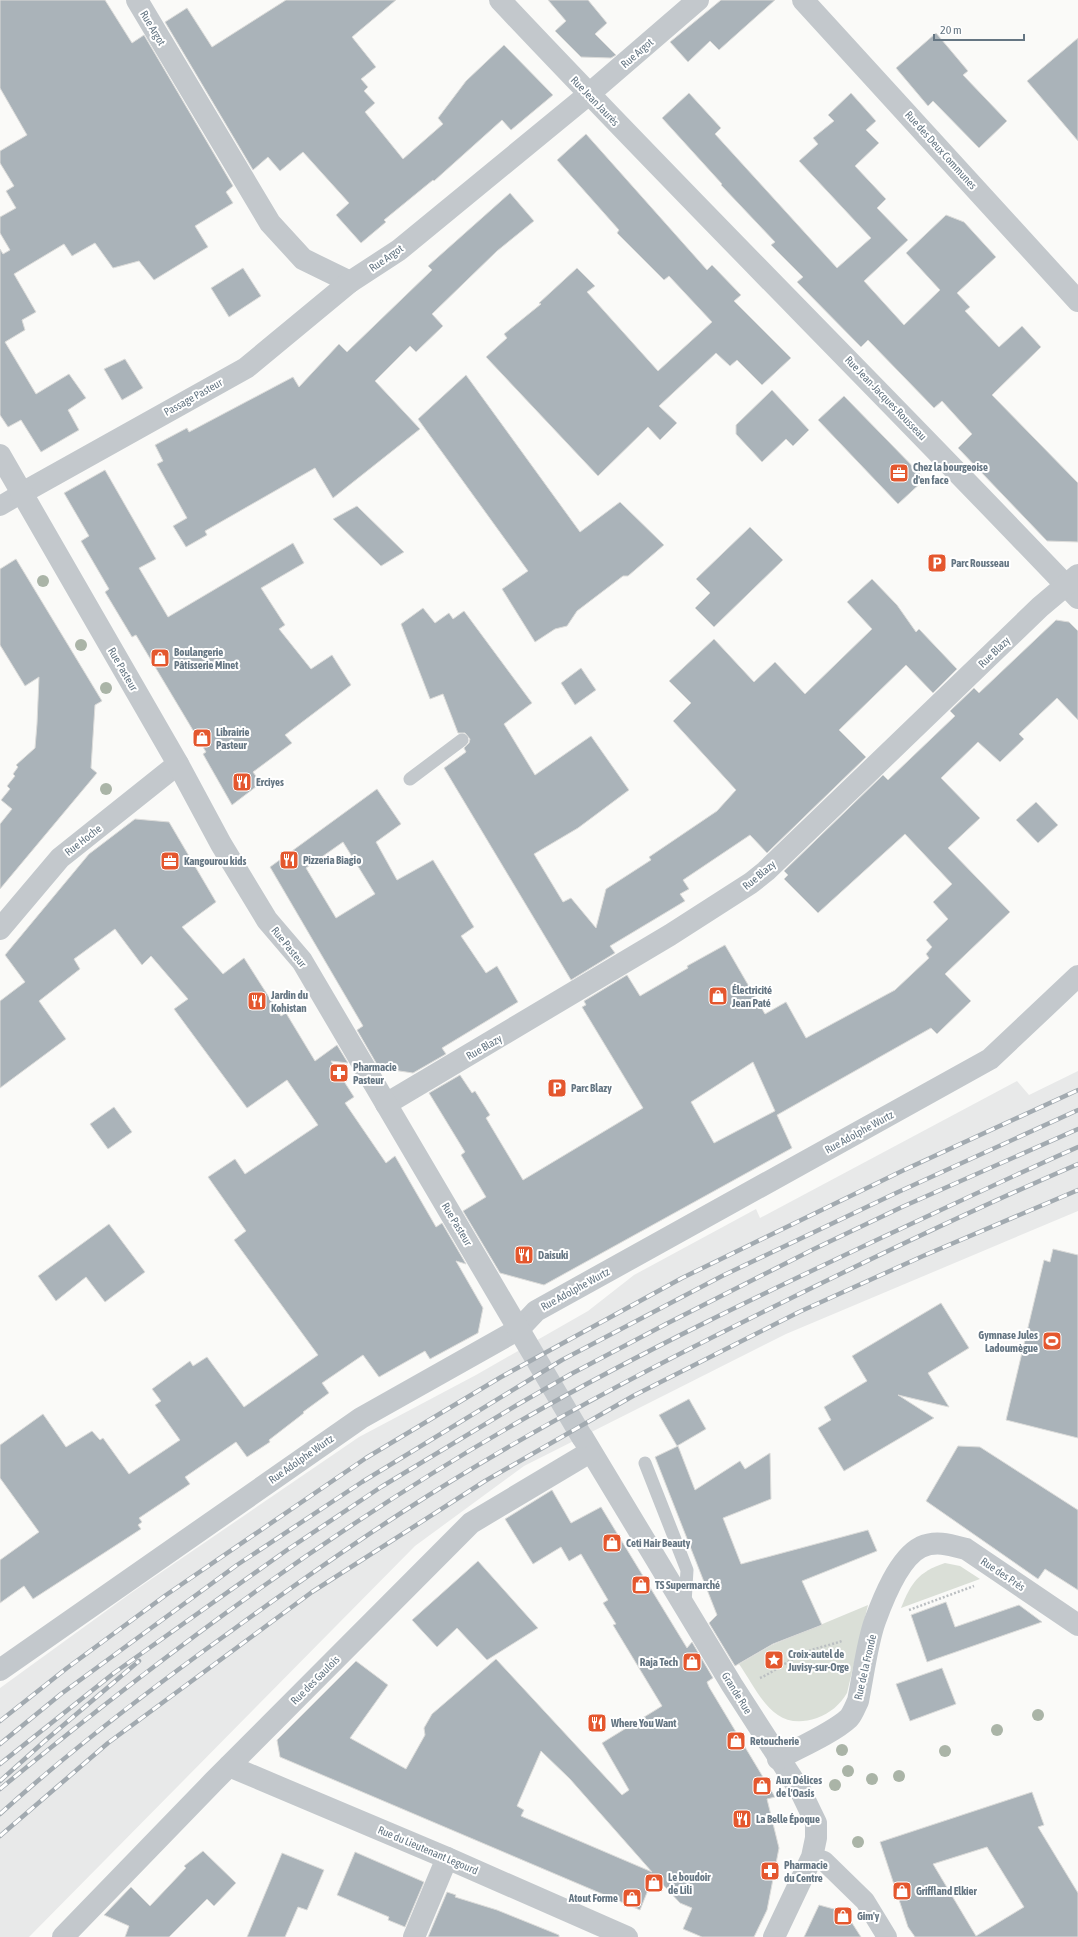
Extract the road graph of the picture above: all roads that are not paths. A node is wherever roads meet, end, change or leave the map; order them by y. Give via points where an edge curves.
1 (137, 0) edge
2 (500, 0) edge
3 (698, 0) edge
4 (803, 0) edge
5 (588, 94) junction
6 (692, 200) joint
7 (350, 282) junction
8 (1078, 300) edge
9 (0, 455) edge
10 (22, 493) junction
11 (0, 506) edge
12 (1074, 586) edge
13 (462, 740) dead end
14 (178, 764) junction
15 (410, 779) dead end
16 (0, 929) edge
17 (1078, 976) edge
18 (386, 1104) junction
19 (519, 1329) junction
20 (586, 1444) junction
21 (645, 1463) dead end
22 (921, 1547) joint
23 (685, 1605) junction
24 (1078, 1625) edge
25 (0, 1670) edge
26 (778, 1759) junction
27 (229, 1766) junction
28 (812, 1857) junction
29 (447, 1858) junction
30 (63, 1937) edge
31 (414, 1937) edge
32 (626, 1937) edge
33 (774, 1937) edge
34 (887, 1937) edge

1 - 7 street, Rue Argot via 270,223 303,259
2 - 5 street, Rue Jean Jaurès
3 - 5 street, Rue Argot
4 - 8 street, Rue des Deux Communes
5 - 6 street, Rue Jean Jaurès
5 - 7 street, Rue Argot via 399,250
6 - 12 street, Rue Jean-Jacques Rousseau via 969,483
7 - 10 street, Passage Pasteur via 246,368
9 - 10 street, Rue Pasteur
10 - 11 street
10 - 14 street, Rue Pasteur
12 - 18 street, Rue Blazy via 1040,607 751,883 670,935
13 - 15 lane
14 - 16 street, Rue Hoche via 60,858
14 - 18 street, Rue Pasteur via 254,900 267,920 302,961
17 - 19 street, Rue Adolphe Wurtz via 990,1059 536,1311
18 - 19 street, Rue Pasteur
19 - 20 street, Rue Pasteur
19 - 25 street, Rue Adolphe Wurtz via 361,1418
20 - 23 street, Grande Rue
20 - 27 street, Rue des Gaulois via 471,1523
21 - 23 lane via 687,1570
22 - 24 street, Rue des Prés via 944,1543 966,1549
22 - 26 street, Rue de la Fronde via 898,1569 874,1626 858,1701 848,1718
23 - 26 street, Grande Rue
26 - 28 street, Grande Rue via 802,1792 816,1823
27 - 29 street, Rue du Lieutenant Legourd
27 - 30 street, Rue des Gaulois
28 - 33 street, Grande Rue
28 - 34 street via 824,1861 865,1901
29 - 31 street
29 - 32 street, Rue du Lieutenant Legourd

